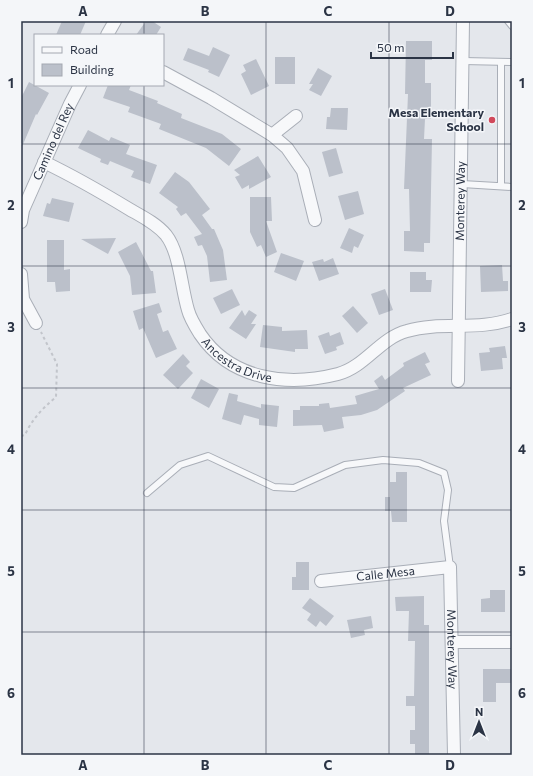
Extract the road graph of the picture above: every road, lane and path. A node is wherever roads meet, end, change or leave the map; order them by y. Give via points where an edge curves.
1 (115, 21) edge
2 (463, 21) edge
3 (508, 21) edge
4 (512, 26) edge
5 (108, 34) edge
6 (463, 61) junction
7 (501, 62) junction
8 (512, 62) edge
9 (164, 73) edge
10 (79, 86) edge
11 (296, 116) dead end
12 (272, 135) junction
13 (44, 162) junction
14 (462, 184) junction
15 (501, 186) junction
16 (512, 187) edge
17 (315, 220) dead end
18 (21, 222) edge
19 (21, 274) edge
20 (512, 319) edge
21 (36, 323) joint
22 (458, 326) junction
23 (458, 381) dead end
24 (21, 436) edge
25 (147, 492) dead end
26 (450, 567) junction
27 (321, 581) dead end
28 (452, 642) junction
29 (512, 642) edge
30 (454, 755) edge

1 - 5 street
2 - 6 street, Monterey Way
3 - 4 lane
6 - 7 lane
6 - 14 street, Monterey Way
7 - 8 lane
7 - 15 lane
9 - 12 street
10 - 13 street, Camino del Rey
11 - 12 street
12 - 17 street via 287,148 303,171
13 - 18 street, Camino del Rey via 23,210
13 - 22 street, Ancestra Drive via 93,187 153,223 166,235 175,251 188,312 195,327 209,348 225,362 245,371 291,380 340,373 357,365 384,343 407,331
14 - 15 lane
14 - 22 street, Monterey Way
15 - 16 lane
19 - 21 street via 23,299
20 - 22 street, Ancestra Drive via 489,324
21 - 24 path via 57,364 56,397 43,408 25,435
22 - 23 street, Monterey Way
25 - 26 lane via 180,465 208,456 274,487 294,488 344,465 383,460 419,463 444,473 448,490 444,521
26 - 27 street, Calle Mesa
26 - 28 street, Monterey Way
28 - 29 street
28 - 30 street, Monterey Way

